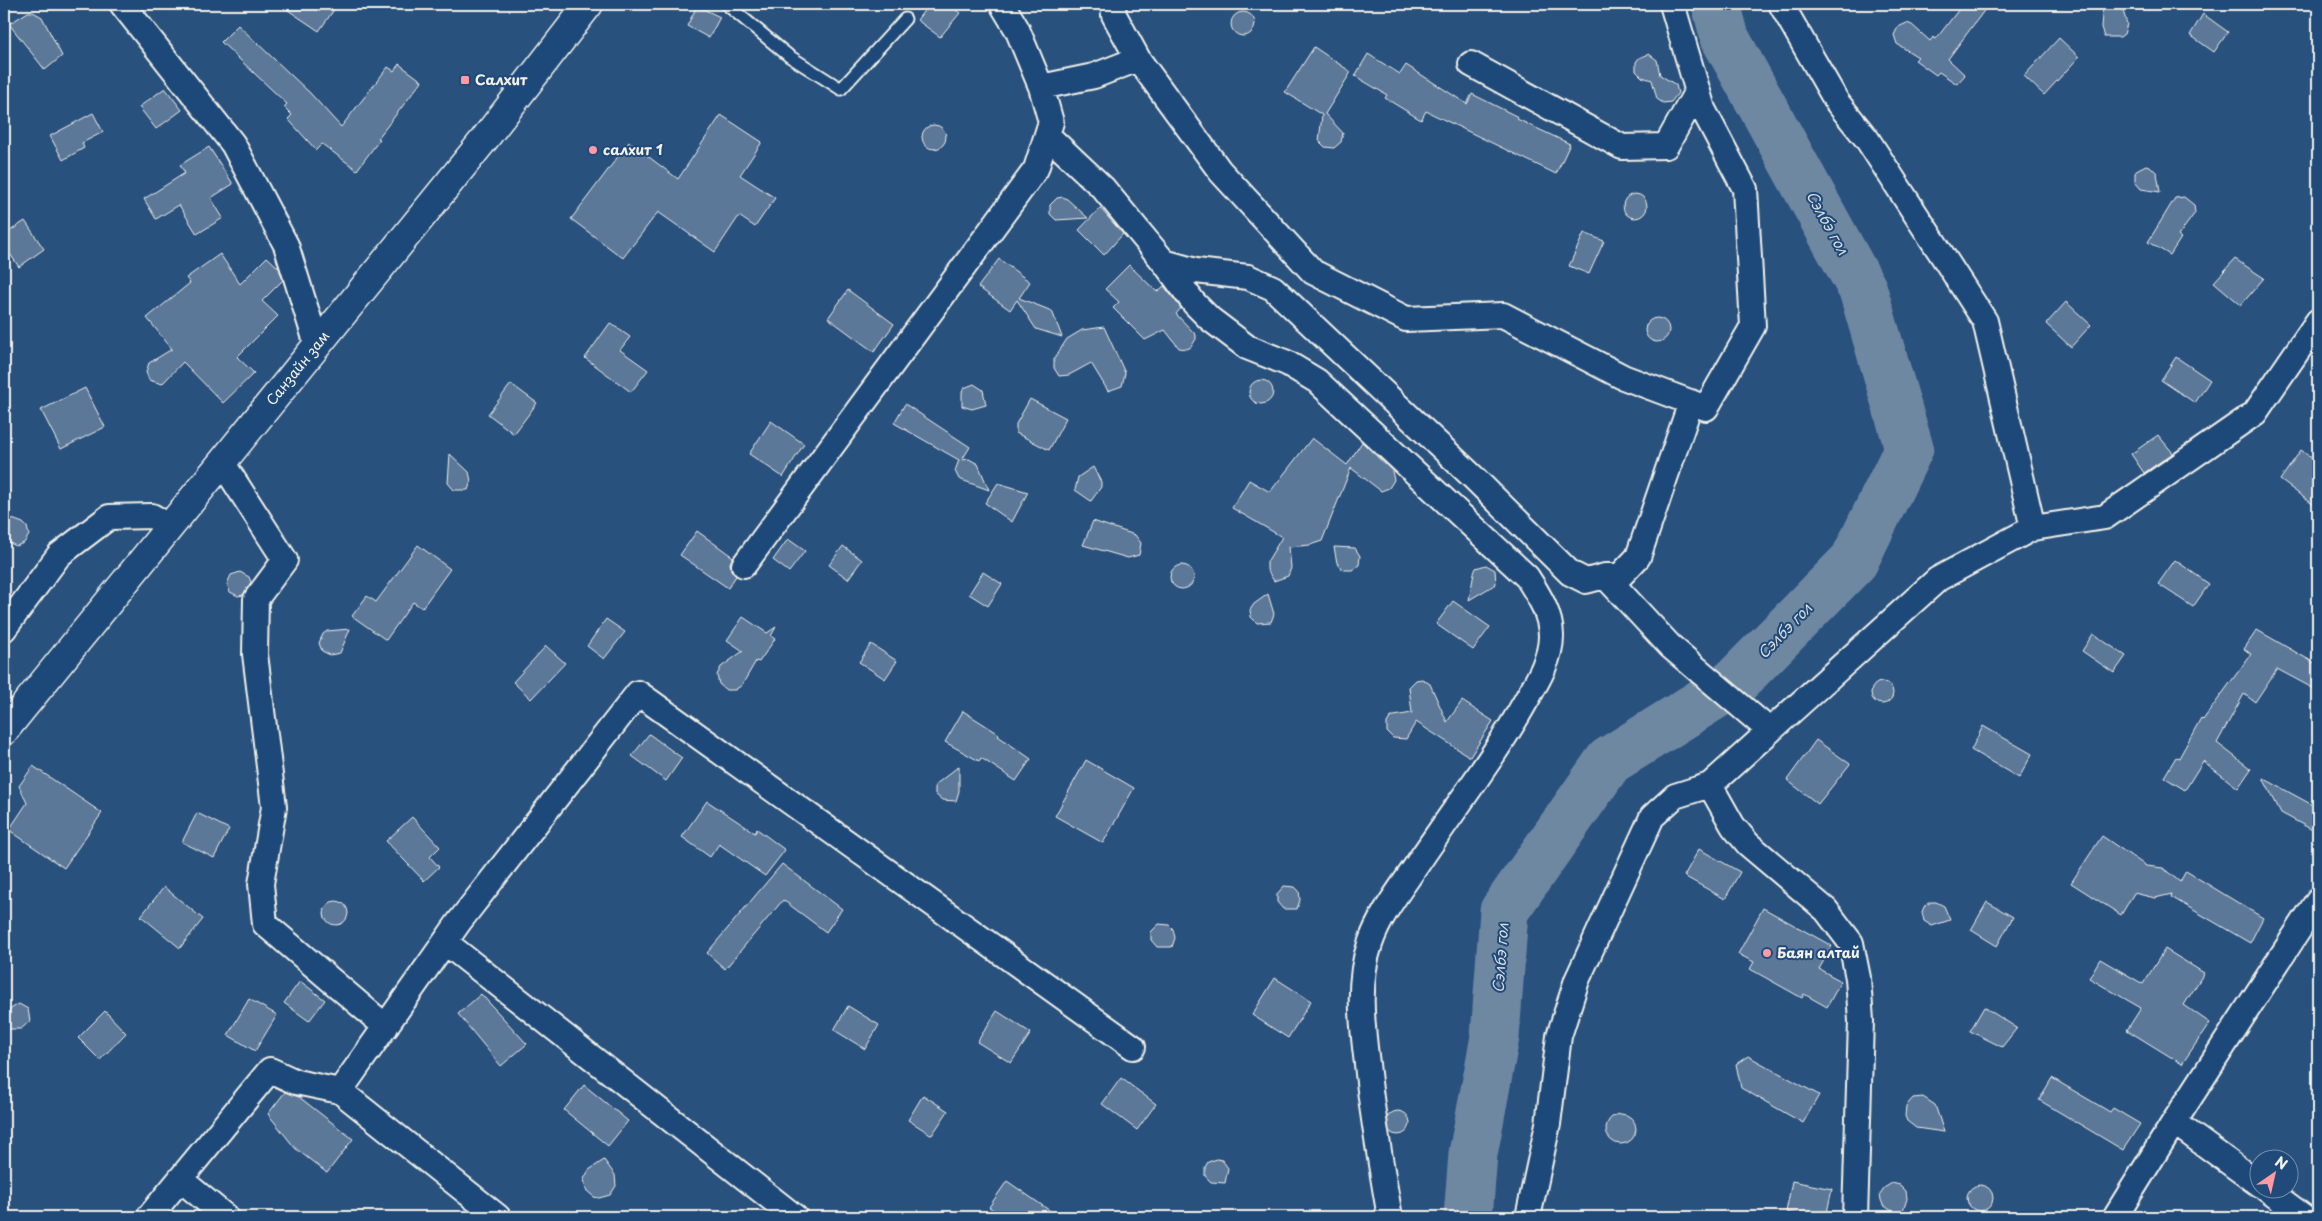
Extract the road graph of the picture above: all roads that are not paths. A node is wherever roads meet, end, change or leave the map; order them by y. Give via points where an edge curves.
1 (122, 4) edge
2 (589, 4) edge
3 (726, 4) edge
4 (1002, 4) edge
5 (1113, 4) edge
6 (1672, 4) edge
7 (1781, 4) edge
8 (905, 19) dead end
9 (1138, 59) junction
10 (1471, 64) dead end
11 (1042, 87) junction
12 (1697, 91) junction
13 (1047, 135) junction
14 (1164, 262) junction
15 (2318, 321) edge
16 (317, 345) junction
17 (1691, 402) junction
18 (222, 462) junction
19 (169, 526) junction
20 (2033, 528) junction
21 (744, 564) dead end
22 (1605, 576) junction
23 (4, 629) edge
24 (4, 731) edge
25 (1770, 731) junction
26 (1710, 785) junction
27 (2318, 900) edge
28 (446, 942) junction
29 (386, 1027) junction
30 (1133, 1047) dead end
31 (340, 1091) junction
32 (2174, 1122) junction
33 (2250, 1178) edge
34 (180, 1179) junction
35 (2278, 1198) edge
36 (148, 1217) edge
37 (226, 1217) edge
38 (498, 1217) edge
39 (795, 1217) edge
40 (1390, 1217) edge
41 (1528, 1217) edge
42 (1855, 1217) edge
43 (2115, 1217) edge
44 (2304, 1217) edge

1 - 16 street via 232,144 286,245
2 - 16 main road, Санзайн зам
3 - 8 lane via 789,56 842,89
4 - 11 street via 1017,29
5 - 9 street via 1114,15
6 - 12 street
7 - 20 street via 1836,102 1867,139 1985,321
9 - 11 street via 1094,76
9 - 17 street via 1220,171 1312,272 1406,319 1503,315 1623,377
10 - 12 street via 1622,147 1666,146
11 - 13 street via 1051,122
12 - 17 street via 1703,109 1745,189 1753,326 1706,408
13 - 14 street via 1103,188
13 - 21 street via 1036,169
14 - 22 street via 1196,271 1248,278 1273,288 1570,573 1586,581
14 - 40 street via 1210,320 1248,346 1317,381 1527,577 1547,614 1551,635 1549,652 1540,675 1516,719 1389,907 1370,943 1363,982 1363,1028 1372,1111
15 - 20 street via 2255,412 2104,517
16 - 18 main road, Санзайн зам
17 - 22 street via 1638,557 1620,576
18 - 19 main road, Санзайн зам
18 - 29 street via 285,560 256,599 256,654 274,806 261,884 265,924
19 - 23 street via 152,516 109,517 58,555
19 - 24 main road, Санзайн зам
20 - 25 street via 1938,579
22 - 25 street via 1670,646
25 - 26 street
26 - 41 street via 1675,796 1652,817 1581,972 1559,1036 1548,1124
26 - 42 street via 1733,826 1748,844 1826,910 1851,943 1861,1021
27 - 32 street
28 - 29 street
28 - 30 street via 638,694
28 - 39 street
29 - 31 street
31 - 34 street via 296,1082 270,1070
31 - 38 street
32 - 33 street
32 - 43 street
34 - 36 street
34 - 37 street
35 - 44 street

